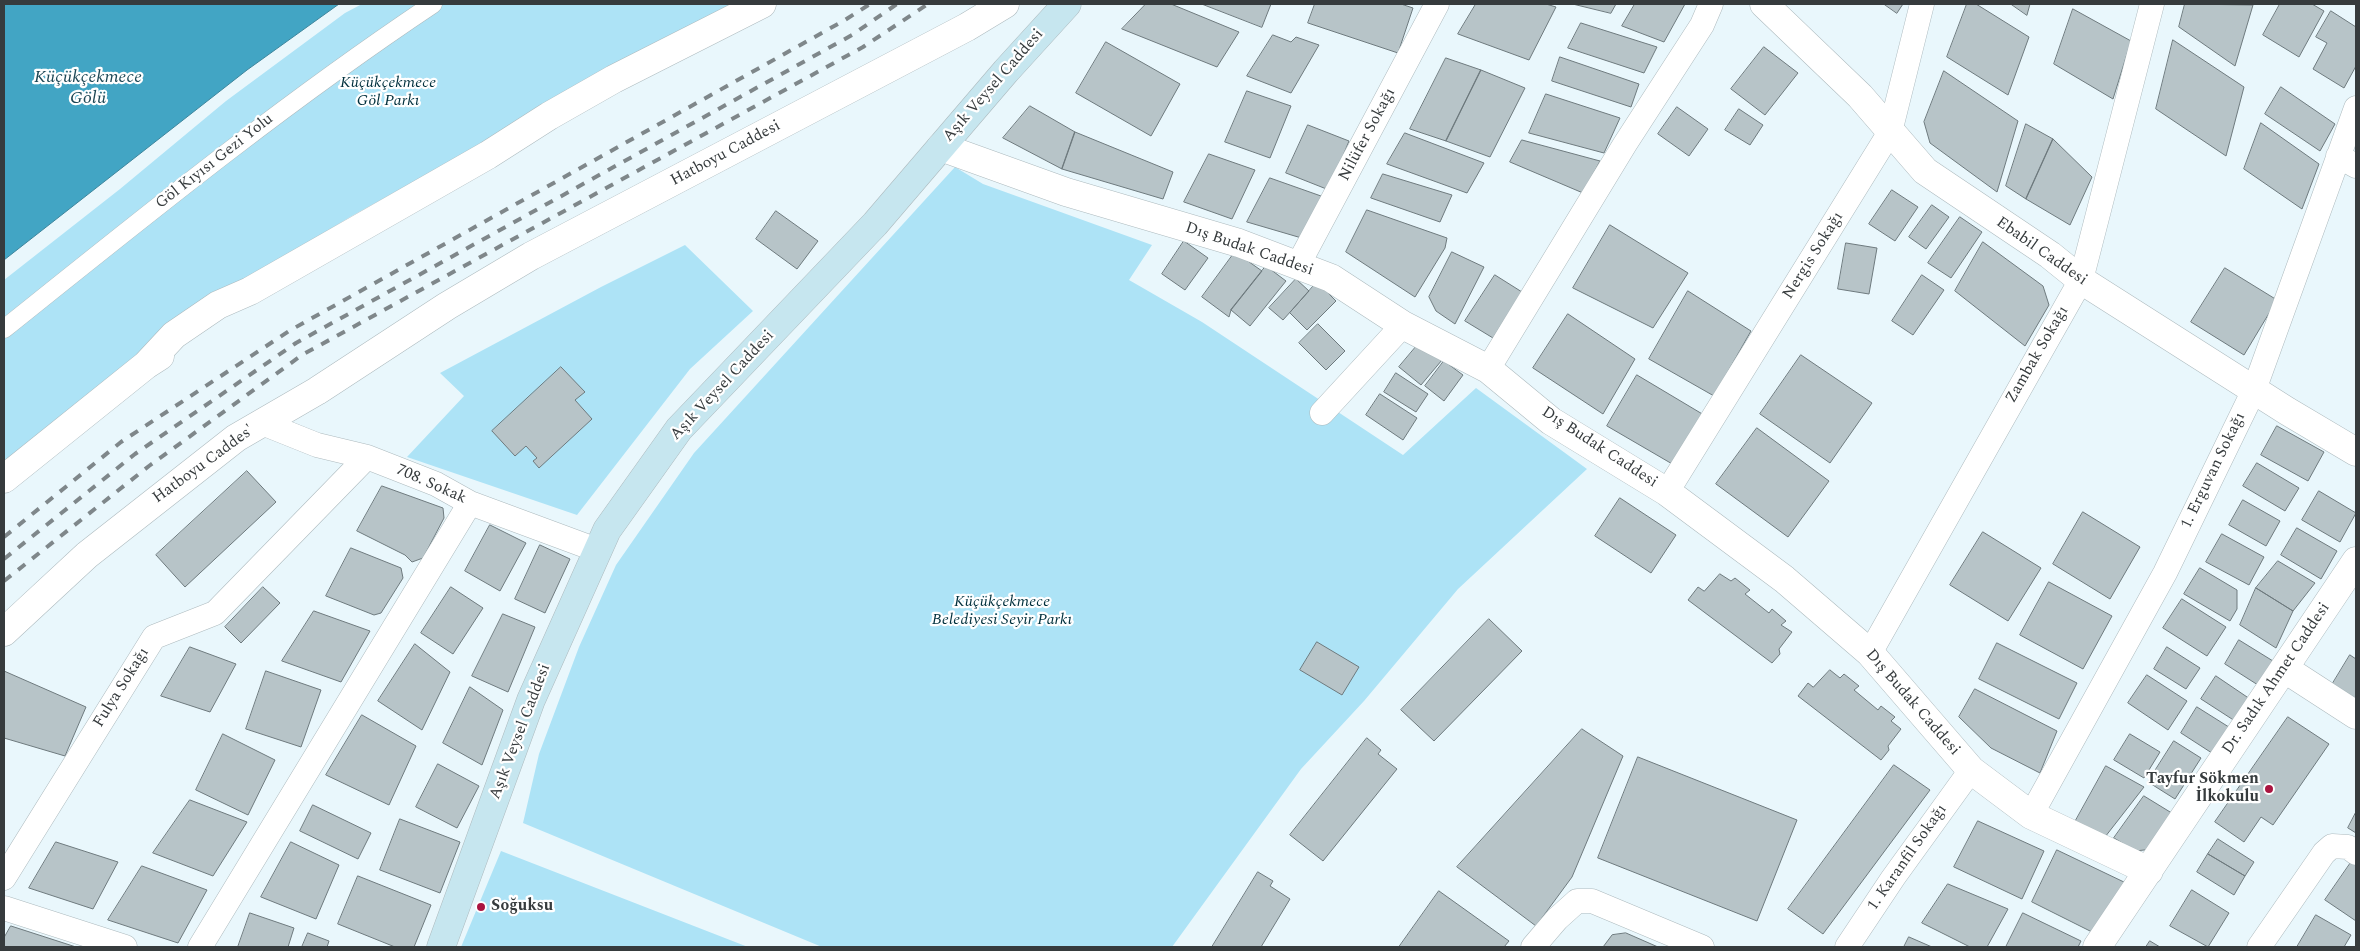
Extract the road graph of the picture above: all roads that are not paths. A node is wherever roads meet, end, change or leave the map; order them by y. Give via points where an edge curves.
1 (433, 4) edge
2 (762, 4) edge
3 (1005, 4) edge
4 (1067, 4) edge
5 (1437, 4) edge
6 (1711, 4) edge
7 (1764, 4) edge
8 (1922, 4) edge
9 (2152, 4) edge
10 (2356, 108) edge
11 (1890, 132) junction
12 (941, 147) junction
13 (2347, 161) edge
14 (1298, 265) junction
15 (2080, 280) junction
16 (447, 306) joint
17 (1404, 325) junction
18 (4, 329) edge
19 (1488, 368) junction
20 (2254, 390) junction
21 (1322, 412) dead end
22 (262, 423) junction
23 (2356, 452) edge
24 (367, 457) junction
25 (4, 478) edge
26 (1667, 492) junction
27 (470, 503) junction
28 (597, 550) junction
29 (2356, 561) edge
30 (4, 632) edge
31 (1870, 653) junction
32 (2285, 669) junction
33 (2356, 714) edge
34 (1971, 770) junction
35 (2031, 815) junction
36 (2356, 853) edge
37 (2149, 871) junction
38 (4, 878) edge
39 (4, 908) edge
40 (125, 947) edge
41 (200, 947) edge
42 (441, 947) edge
43 (1533, 947) edge
44 (1702, 947) edge
45 (1847, 947) edge
46 (2097, 947) edge
47 (2259, 947) edge

1 - 18 street, Göl Kıyısı Gezi Yolu via 250,133
2 - 25 street via 614,79 488,155 238,296 224,314 146,365
3 - 16 street, Hatboyu Caddesi via 531,256
4 - 12 main road, Aşık Veysel Caddesi
5 - 14 street, Nilüfer Sokağı
6 - 19 street via 1702,25
7 - 11 street, Ebabil Caddesi via 1860,96
8 - 11 street, Nergis Sokağı
9 - 15 street, Zambak Sokağı
10 - 13 street, 1. Erguvan Sokağı
11 - 15 street, Ebabil Caddesi via 1925,171 2050,255
11 - 26 street, Nergis Sokağı
12 - 14 street, Dış Budak Caddesi via 1066,192 1239,243
12 - 28 main road, Aşık Veysel Caddesi via 875,224 680,429 607,530
13 - 20 street, 1. Erguvan Sokağı via 2292,288
14 - 17 street, Dış Budak Caddesi via 1331,278
15 - 20 street, Ebabil Caddesi
15 - 31 street, Zambak Sokağı
16 - 22 street, Hatboyu Caddes'
17 - 19 street, Dış Budak Caddesi
17 - 21 street
19 - 26 street, Dış Budak Caddesi via 1551,421
20 - 23 street, Ebabil Caddesi
20 - 35 street, 1. Erguvan Sokağı via 2164,573
22 - 24 street, 708. Sokak via 317,446
22 - 30 street, Hatboyu Caddes' via 236,438 87,555
24 - 27 street, 708. Sokak via 436,484
24 - 38 street, Fulya Sokağı via 216,613 154,637
26 - 31 street, Dış Budak Caddesi via 1784,579
27 - 28 street, 708. Sokak
27 - 41 street
28 - 42 main road, Aşık Veysel Caddesi via 531,700
29 - 32 street, Dr. Sadık Ahmet Caddesi
31 - 34 street, Dış Budak Caddesi
32 - 33 street
32 - 37 street, Dr. Sadık Ahmet Caddesi
34 - 35 street, Dış Budak Caddesi
34 - 45 street, 1. Karanfil Sokağı
35 - 37 street, Dış Budak Caddesi
36 - 47 street via 2348,847 2332,846 2324,853
37 - 46 street, Dr. Sadık Ahmet Caddesi
39 - 40 street
43 - 44 street via 1557,918 1577,901 1592,901

